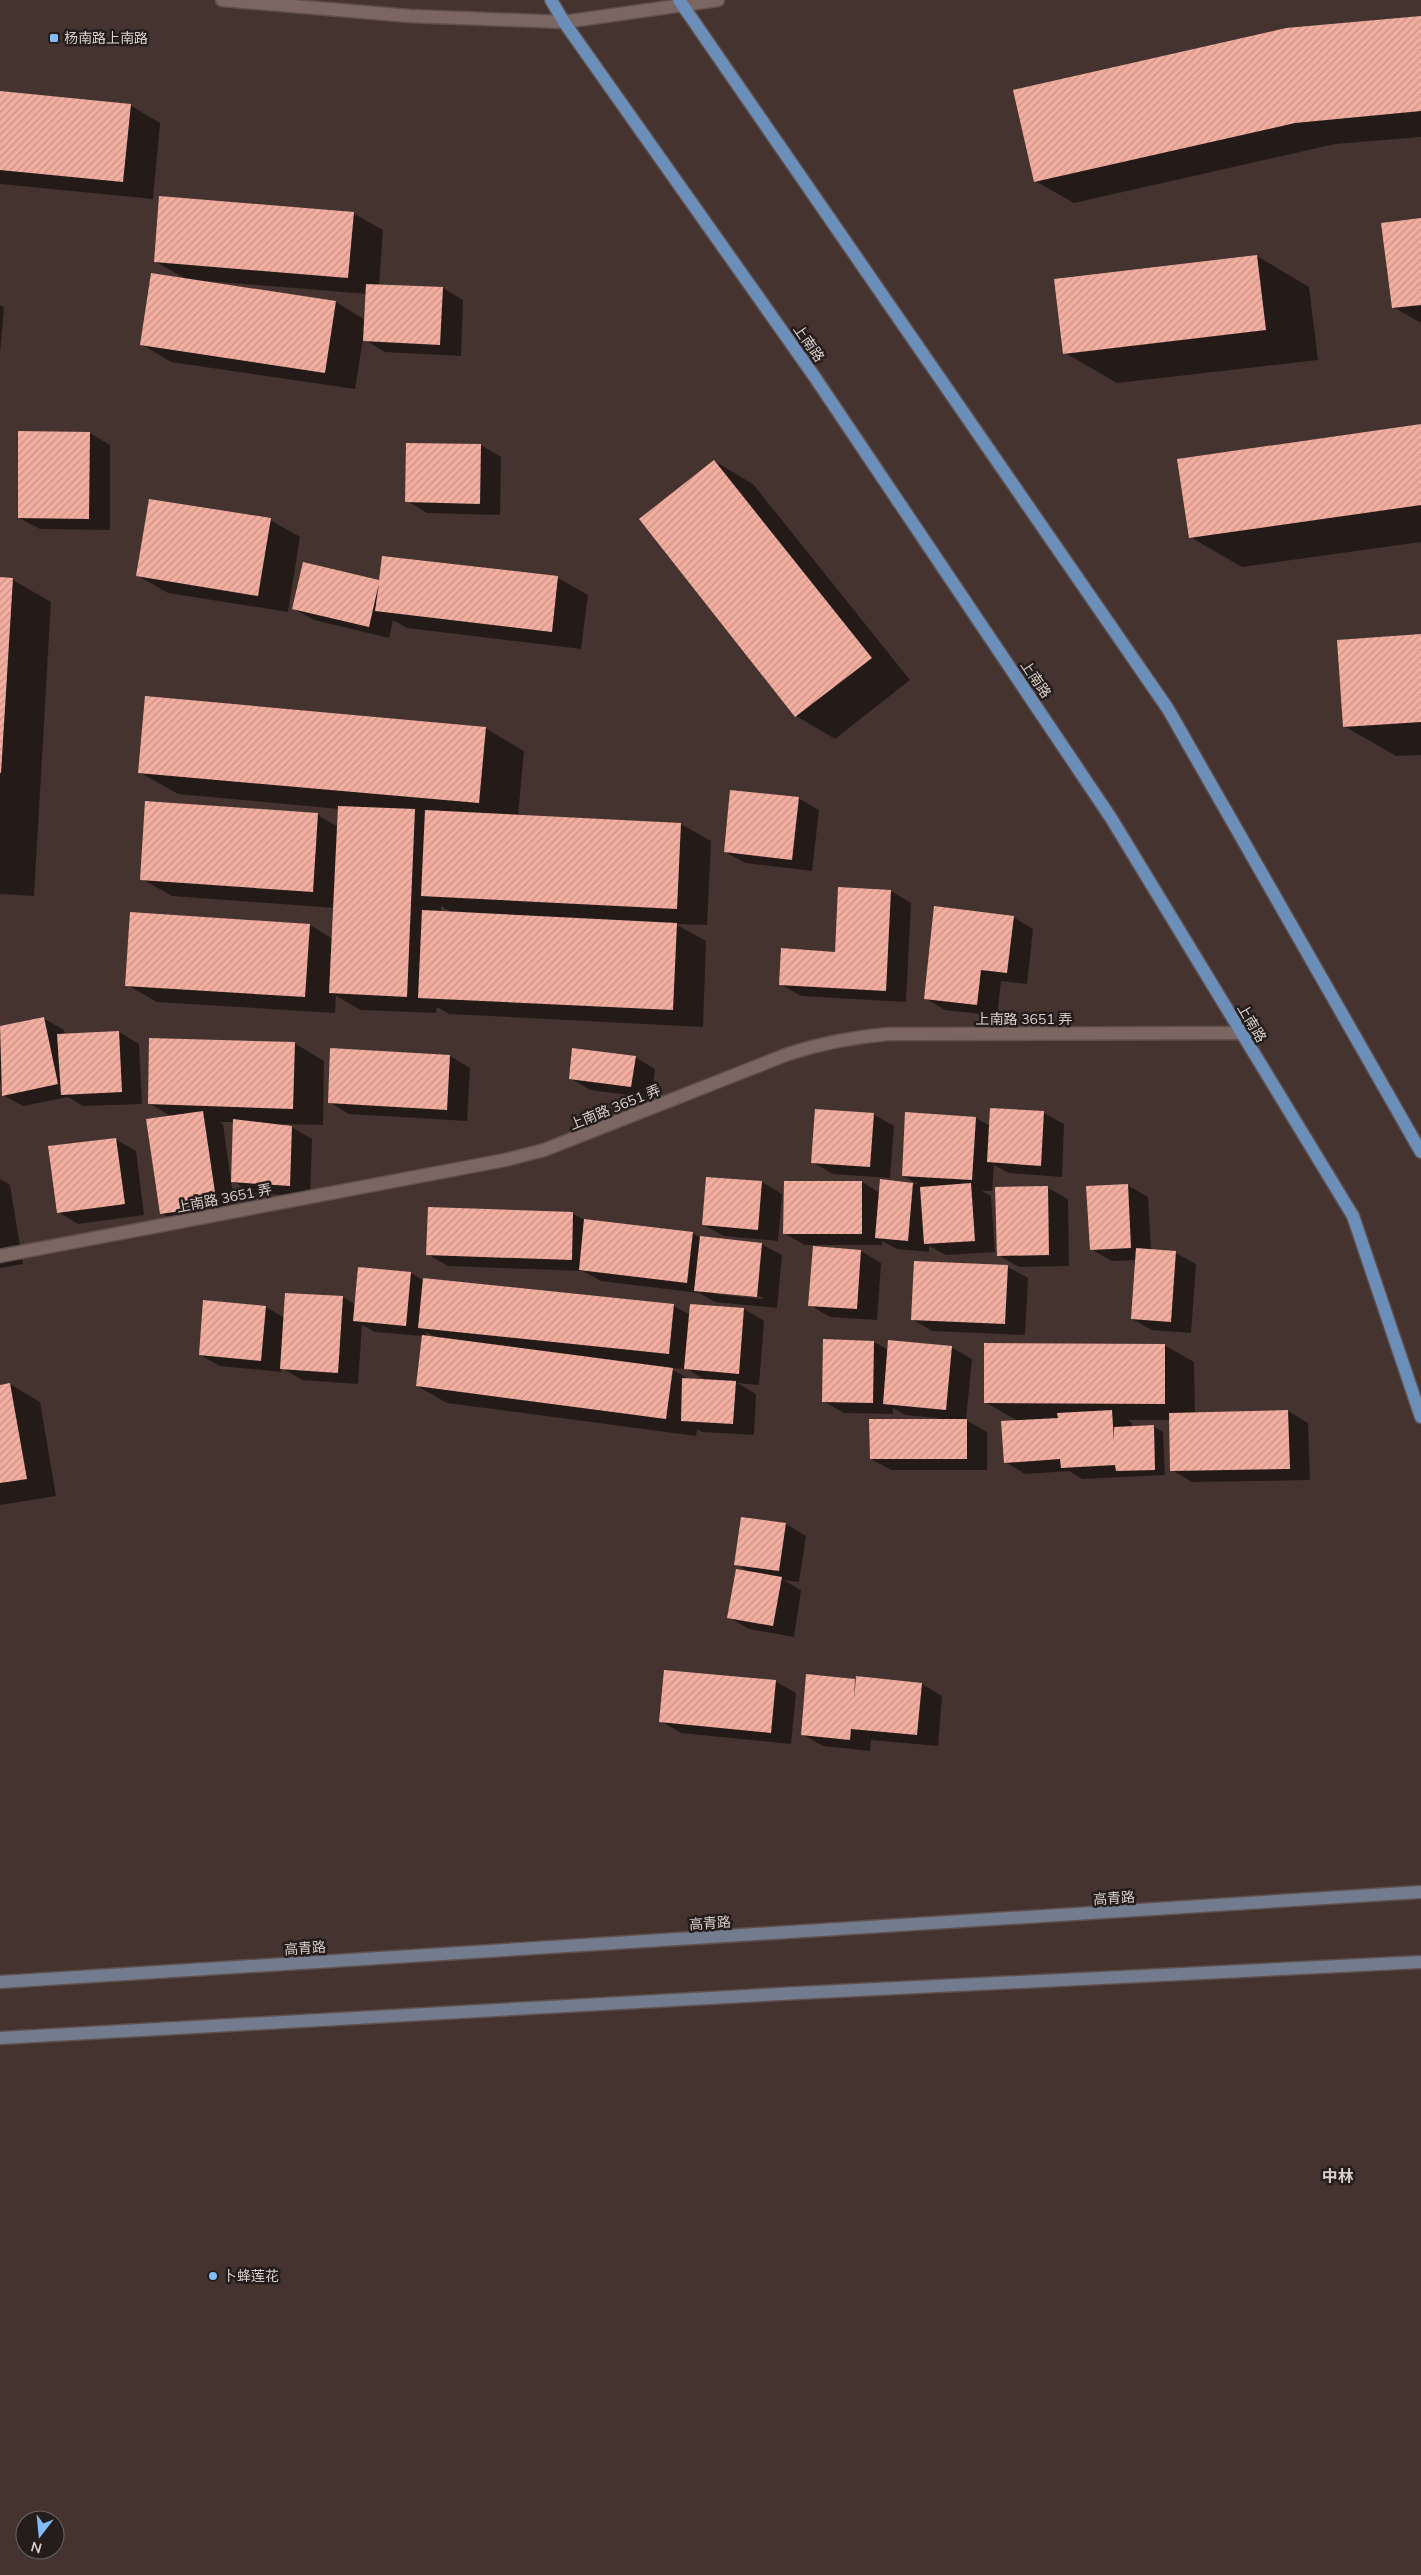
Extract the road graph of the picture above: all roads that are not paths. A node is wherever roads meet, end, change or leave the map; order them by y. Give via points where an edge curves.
1 (222, 0) edge
2 (551, 0) edge
3 (718, 0) edge
4 (680, 3) edge
5 (564, 22) junction
6 (1240, 1033) junction
7 (1421, 1152) edge
8 (0, 1256) edge
9 (1421, 1417) edge
10 (1421, 1892) edge
11 (1421, 1962) edge
12 (0, 1982) edge
13 (0, 2038) edge

1 - 5 street via 410,16
2 - 5 main road, 上南路
3 - 4 street
4 - 5 street
4 - 7 main road via 1168,709
5 - 6 main road, 上南路 via 814,376 1106,810
6 - 8 street, 上南路 3651 弄 via 888,1034 854,1037 788,1054 582,1137 520,1156
6 - 9 main road, 上南路 via 1353,1216
10 - 12 main road, 高青路
11 - 13 main road

